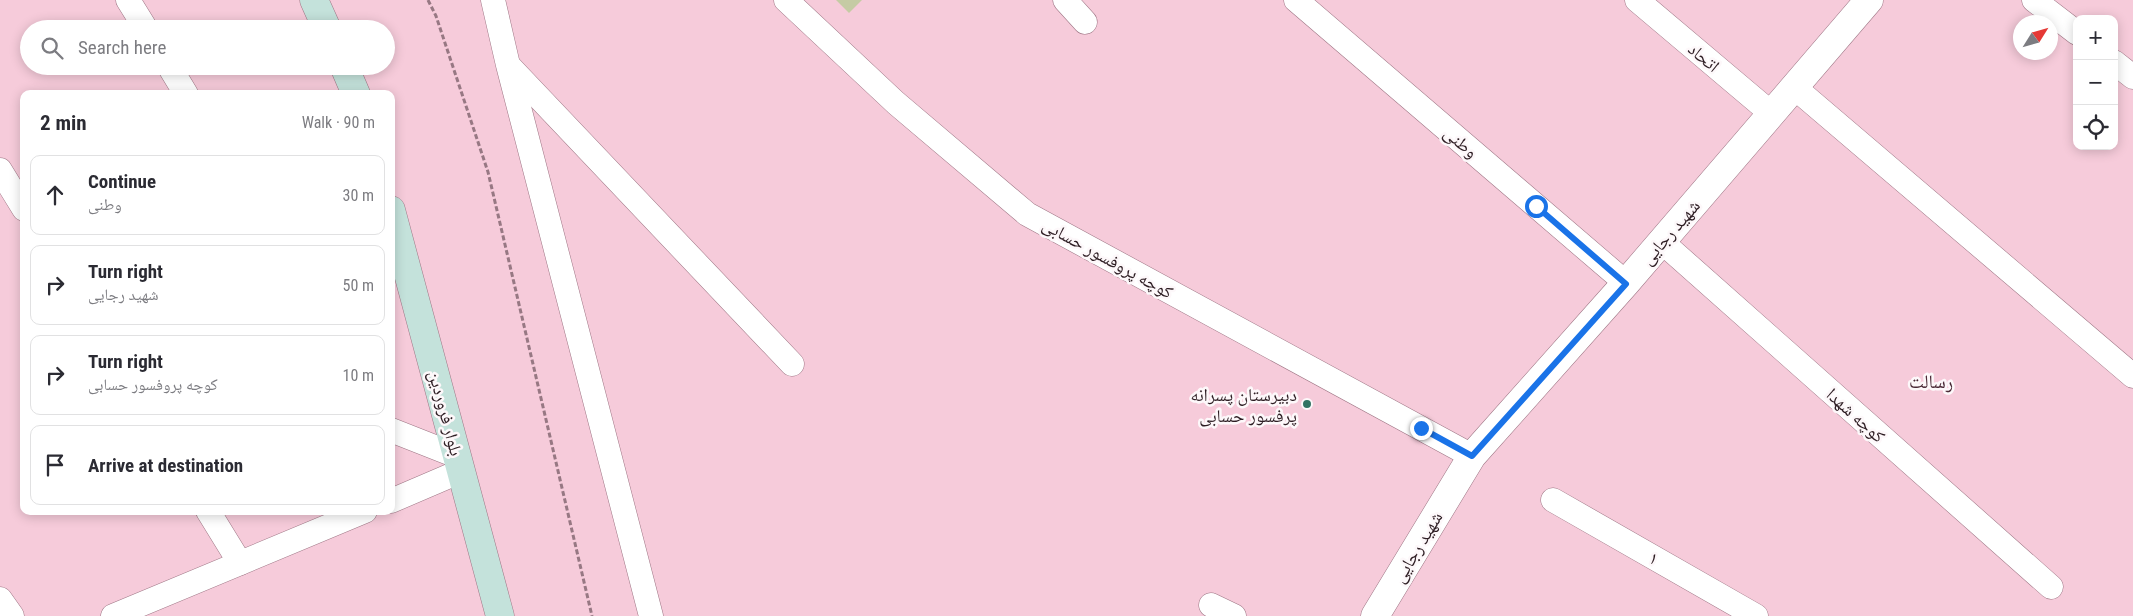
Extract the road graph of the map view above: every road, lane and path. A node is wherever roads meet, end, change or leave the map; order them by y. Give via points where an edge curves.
1 (128, 0) edge
2 (314, 0) edge
3 (428, 0) edge
4 (493, 0) edge
5 (786, 0) edge
6 (1065, 0) edge
7 (1296, 0) edge
8 (1636, 0) edge
9 (1869, 0) edge
10 (2034, 0) edge
11 (140, 20) edge
12 (323, 20) edge
13 (1085, 22) dead end
14 (2073, 30) edge
15 (508, 65) junction
16 (2118, 65) edge
17 (174, 75) edge
18 (348, 75) edge
19 (2133, 77) edge
20 (1794, 87) junction
21 (184, 90) edge
22 (354, 90) edge
23 (1772, 114) junction
24 (0, 170) edge
25 (20, 202) edge
26 (395, 225) edge
27 (1662, 242) junction
28 (1626, 284) junction
29 (792, 364) dead end
30 (2133, 376) edge
31 (395, 432) edge
32 (1472, 456) junction
33 (460, 464) junction
34 (395, 498) edge
35 (1553, 500) dead end
36 (210, 515) edge
37 (355, 515) edge
38 (240, 563) junction
39 (2051, 587) dead end
40 (0, 599) edge
41 (1211, 604) dead end
42 (12, 616) edge
43 (112, 616) edge
44 (500, 616) edge
45 (592, 616) edge
46 (651, 616) edge
47 (1234, 616) edge
48 (1375, 616) edge
49 (1756, 616) edge

1 - 11 street
2 - 12 main road
3 - 45 path via 488,172
4 - 15 street
5 - 32 street, کوچه پروفسور حسابی via 896,103 1027,214
6 - 13 street
7 - 28 street, وطنی
8 - 23 street, اتحاد
9 - 20 street, شهید رجایی
10 - 14 street
15 - 29 street
15 - 46 street
16 - 19 street
17 - 21 street
18 - 22 main road
20 - 23 street, شهید رجایی
20 - 30 street
23 - 27 street, شهید رجایی
24 - 25 street
26 - 33 main road, بلوار فروردین
27 - 28 street, شهید رجایی
27 - 39 street, کوچه شهدا
28 - 32 street, شهید رجایی
31 - 33 street
32 - 48 street, شهید رجایی
33 - 34 street
33 - 44 main road, بلوار فروردین
35 - 49 street, ۱
36 - 38 street
37 - 38 street
38 - 43 street
40 - 42 street
41 - 47 street

